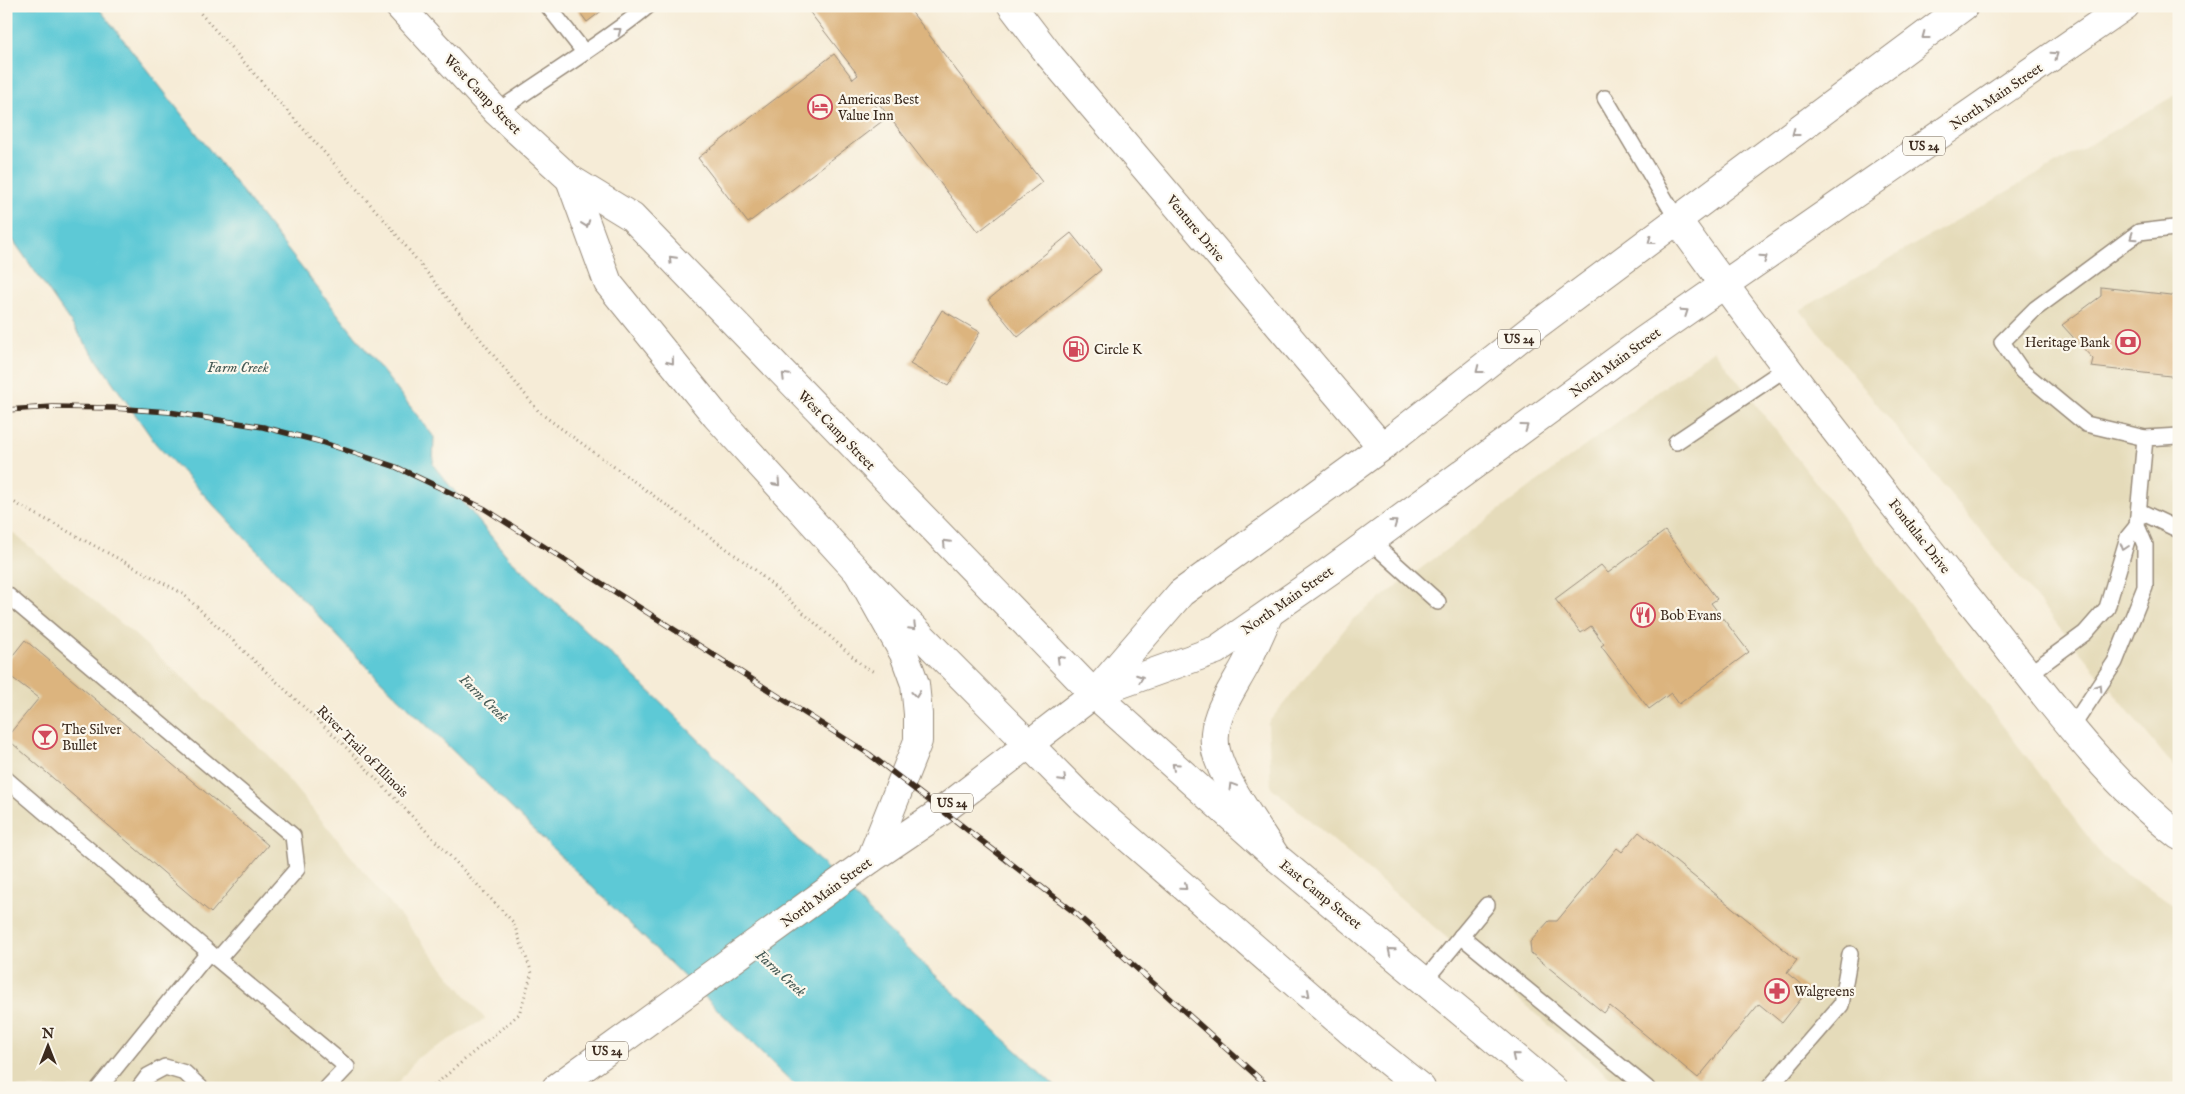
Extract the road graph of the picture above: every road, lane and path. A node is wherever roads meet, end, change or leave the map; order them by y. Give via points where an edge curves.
1 (194, 6) edge
2 (399, 6) edge
3 (548, 6) edge
4 (648, 6) edge
5 (1012, 6) edge
6 (1964, 6) edge
7 (2125, 6) edge
8 (584, 52) junction
9 (1605, 98) dead end
10 (498, 112) junction
11 (570, 178) junction
12 (1678, 221) junction
13 (2179, 230) edge
14 (1724, 285) junction
15 (1788, 367) junction
16 (2179, 436) edge
17 (2145, 438) junction
18 (1676, 442) dead end
19 (1382, 447) junction
20 (6, 498) edge
21 (2139, 511) junction
22 (2137, 526) junction
23 (2179, 530) edge
24 (1370, 541) junction
25 (858, 572) junction
26 (6, 594) edge
27 (1438, 602) dead end
28 (1269, 613) junction
29 (2029, 674) junction
30 (884, 677) dead end
31 (1094, 694) junction
32 (2072, 727) junction
33 (1030, 743) junction
34 (6, 779) edge
35 (2179, 836) edge
36 (1276, 858) junction
37 (871, 859) junction
38 (1487, 904) dead end
39 (1461, 936) junction
40 (1850, 954) dead end
41 (214, 956) junction
42 (1425, 980) junction
43 (99, 1088) edge
44 (139, 1088) edge
45 (201, 1088) edge
46 (327, 1088) edge
47 (431, 1088) edge
48 (556, 1088) edge
49 (1421, 1088) edge
50 (1552, 1088) edge
51 (1647, 1088) edge
52 (1769, 1088) edge

1 - 30 path via 387,223 540,413 753,568 862,665
2 - 10 main road, West Camp Street
3 - 8 lane
8 -> 4 lane via 616,34
5 - 19 main road, Venture Drive via 1051,57
6 -> 12 main road, North Main Street / US 24
14 -> 7 main road, North Main Street / US 24
8 - 10 lane
9 - 12 lane
10 - 11 main road, West Camp Street
11 -> 25 main road, West Camp Street via 608,283 716,416
31 -> 11 main road, West Camp Street via 632,217
12 - 14 main road, Fondulac Drive
12 -> 19 main road, North Main Street / US 24 via 1534,327
13 -> 17 lane via 2139,232 2035,309 2002,342 2022,371 2086,424
14 - 15 main road, Fondulac Drive
24 -> 14 main road, North Main Street / US 24
15 - 18 lane
15 - 29 main road, Fondulac Drive
16 - 17 lane
17 - 21 lane
19 - 31 main road, North Main Street / US 24 via 1181,593
20 - 47 path, River Trail of Illinois via 182,593 341,742 513,922 532,973 519,1014
21 - 22 lane
21 - 23 lane
22 -> 29 lane via 2128,537 2107,608 2085,633
32 -> 22 lane via 2115,662 2145,587 2145,545
24 - 27 lane
24 - 28 main road, North Main Street / US 24
25 -> 33 main road, West Camp Street
25 -> 37 main road via 904,654 915,684 918,714 918,741
26 - 41 lane via 293,836 297,869
31 -> 28 main road, North Main Street / US 24 via 1216,650
36 -> 28 main road via 1229,780 1216,751 1221,707 1245,666
29 - 32 main road, Fondulac Drive
31 - 33 main road, North Main Street / US 24
36 -> 31 main road, East Camp Street
32 - 35 main road, Fondulac Drive via 2105,769
33 - 37 main road, North Main Street / US 24 via 942,811
33 -> 49 main road via 1081,797 1349,1030
34 - 41 lane
42 -> 36 main road, East Camp Street
37 - 48 main road, North Main Street / US 24
38 - 39 lane
39 - 42 lane
39 - 51 lane
40 - 52 lane via 1841,1005
41 - 43 lane
41 - 46 lane via 346,1067
50 -> 42 main road, East Camp Street
44 - 45 lane via 148,1076 165,1067 185,1073

